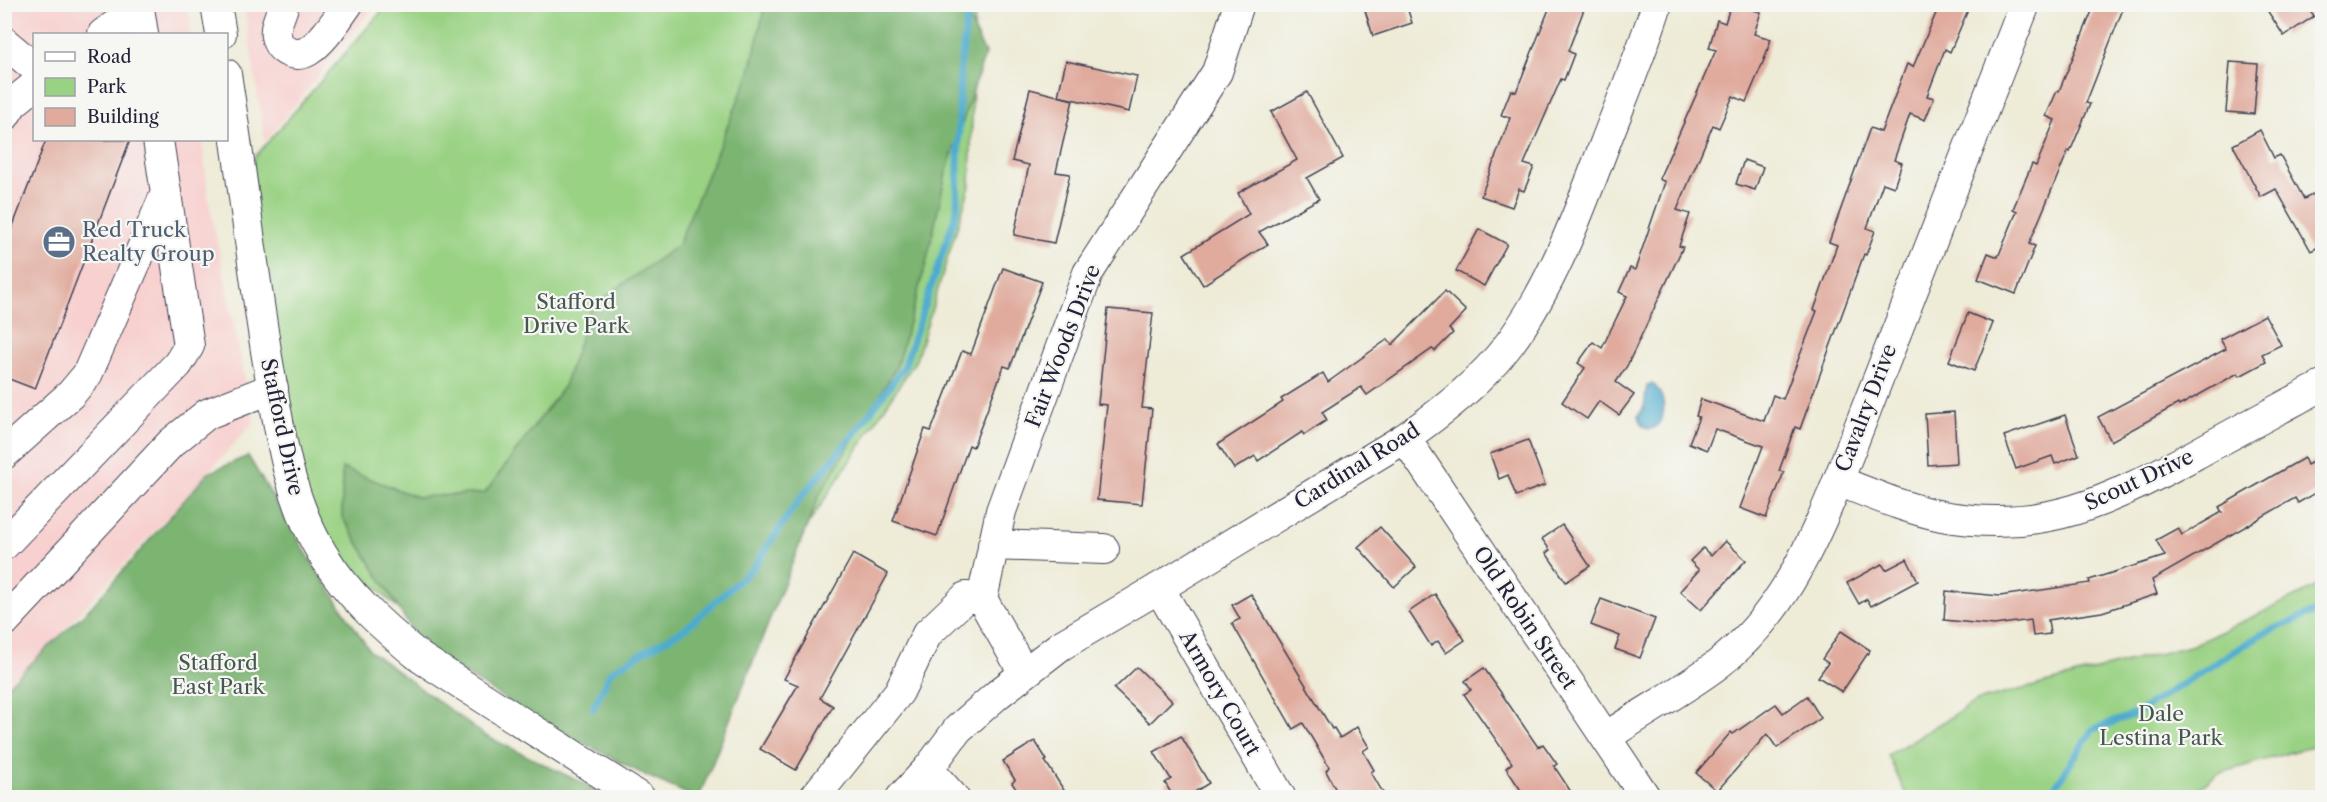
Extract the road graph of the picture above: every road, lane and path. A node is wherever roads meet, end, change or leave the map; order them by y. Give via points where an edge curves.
1 (216, 4) edge
2 (284, 4) edge
3 (348, 4) edge
4 (1239, 4) edge
5 (1658, 4) edge
6 (2025, 4) edge
7 (104, 33) edge
8 (143, 33) edge
9 (221, 33) edge
10 (4, 42) edge
11 (33, 66) edge
12 (33, 87) edge
13 (228, 87) edge
14 (4, 117) edge
15 (158, 141) edge
16 (166, 193) junction
17 (2322, 386) edge
18 (273, 388) junction
19 (1405, 438) junction
20 (4, 454) edge
21 (1838, 482) junction
22 (4, 545) edge
23 (993, 545) junction
24 (1104, 549) dead end
25 (1160, 588) junction
26 (982, 599) junction
27 (4, 622) edge
28 (1024, 673) junction
29 (1605, 737) junction
30 (928, 769) junction
31 (640, 798) edge
32 (814, 798) edge
33 (901, 798) edge
34 (954, 798) edge
35 (1281, 798) edge
36 (1646, 798) edge

1 - 9 street
2 - 3 street via 276,36 288,53 298,55 310,50
4 - 23 street, Fair Woods Drive via 1216,72 1088,273 1000,511
5 - 19 street, Cardinal Road via 1583,201 1538,301 1509,344 1473,384
6 - 21 street, Cavalry Drive
7 - 8 street via 139,8
10 - 11 street
12 - 14 street via 13,103
13 - 18 street, Stafford Drive
15 - 16 street
16 - 20 street via 87,375
16 - 22 street via 189,346 178,364
17 - 21 street, Scout Drive via 2128,490 2076,510 2044,517 1993,521 1941,516
18 - 27 street via 207,414 171,443
18 - 31 street, Stafford Drive via 295,496 322,553 357,601 421,658
19 - 25 street, Cardinal Road
19 - 29 street, Old Robin Street
21 - 29 street, Cavalry Drive via 1798,569 1756,629 1716,665
23 - 24 street
23 - 26 street, Fair Woods Drive
25 - 28 street, Cardinal Road via 1060,646
25 - 35 street, Armory Court
26 - 28 street
26 - 32 street via 966,597 927,634 899,692
28 - 30 street, Cardinal Road via 958,729
29 - 36 street, Old Robin Street
30 - 33 street, Cardinal Road
30 - 34 street

